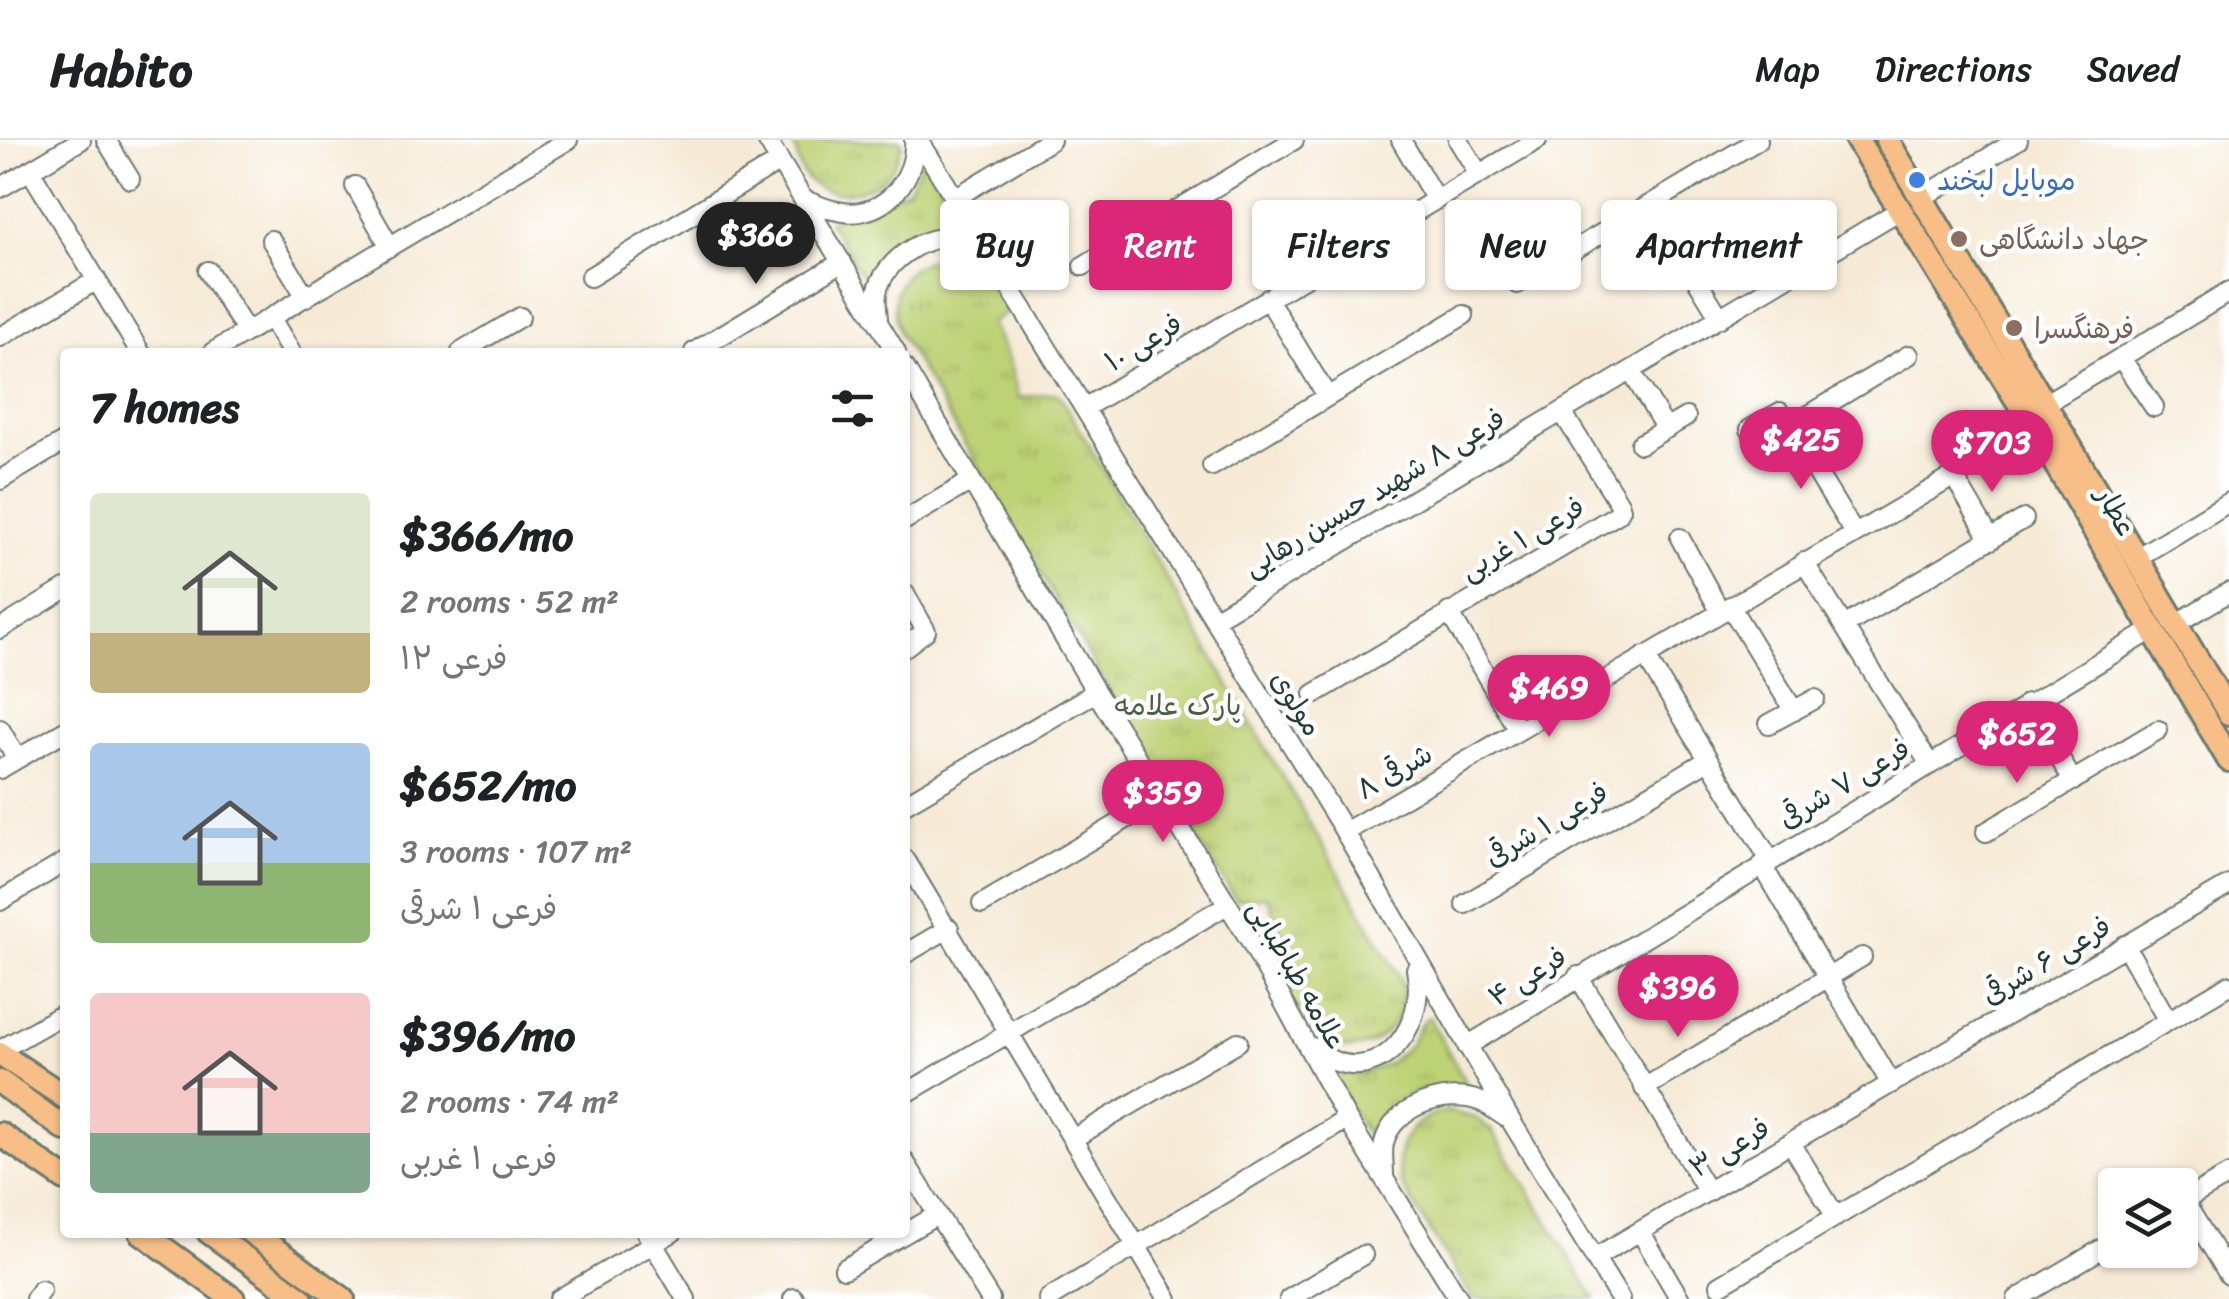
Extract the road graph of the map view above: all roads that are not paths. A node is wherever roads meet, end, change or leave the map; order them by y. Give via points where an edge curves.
1 (80, 140) edge
2 (106, 140) edge
3 (568, 140) edge
4 (768, 140) edge
5 (917, 140) edge
6 (1051, 140) edge
7 (1294, 140) edge
8 (1400, 140) edge
9 (1458, 140) edge
10 (1537, 140) edge
11 (1758, 140) edge
12 (1857, 140) edge
13 (1887, 140) edge
14 (2018, 140) edge
15 (546, 146) edge
16 (780, 161) junction
17 (30, 170) junction
18 (1479, 174) junction
19 (130, 179) dead end
20 (354, 186) dead end
21 (0, 188) edge
22 (955, 198) joint
23 (1921, 198) junction
24 (804, 200) junction
25 (1436, 200) junction
26 (1659, 200) edge
27 (1900, 210) junction
28 (940, 238) edge
29 (271, 240) dead end
30 (390, 247) junction
31 (842, 262) junction
32 (1083, 266) dead end
33 (208, 272) dead end
34 (590, 276) dead end
35 (98, 280) junction
36 (1011, 290) edge
37 (1703, 290) edge
38 (2229, 292) edge
39 (306, 297) junction
40 (1268, 300) junction
41 (1464, 316) dead end
42 (270, 318) junction
43 (520, 318) dead end
44 (1720, 318) junction
45 (880, 325) junction
46 (247, 332) junction
47 (0, 337) edge
48 (138, 348) edge
49 (220, 348) edge
50 (289, 348) edge
51 (467, 348) edge
52 (701, 348) edge
53 (894, 348) edge
54 (1909, 355) dead end
55 (2121, 358) junction
56 (1632, 371) junction
57 (910, 377) edge
58 (1327, 396) junction
59 (2046, 403) junction
60 (1084, 408) junction
61 (2154, 408) dead end
62 (1562, 412) junction
63 (1686, 416) dead end
64 (1789, 426) junction
65 (1666, 429) junction
66 (1750, 429) dead end
67 (2035, 429) junction
68 (60, 444) edge
69 (1640, 444) dead end
70 (1212, 466) dead end
71 (1953, 475) junction
72 (0, 480) edge
73 (971, 481) junction
74 (2229, 502) edge
75 (2109, 509) junction
76 (910, 517) edge
77 (2024, 519) dead end
78 (2088, 521) junction
79 (1854, 533) junction
80 (1680, 538) dead end
81 (1991, 540) junction
82 (2138, 557) junction
83 (1804, 562) junction
84 (2229, 592) edge
85 (60, 593) edge
86 (910, 603) edge
87 (1725, 609) junction
88 (1450, 612) junction
89 (1214, 619) junction
90 (2176, 624) junction
91 (1844, 626) junction
92 (0, 629) edge
93 (2152, 630) junction
94 (910, 643) edge
95 (1645, 656) junction
96 (1096, 692) junction
97 (1314, 694) dead end
98 (1815, 698) dead end
99 (2028, 704) junction
100 (1794, 710) junction
101 (2229, 713) edge
102 (1769, 724) dead end
103 (0, 730) edge
104 (1518, 730) junction
105 (2158, 730) dead end
106 (60, 734) edge
107 (18, 759) junction
108 (1708, 760) junction
109 (2229, 760) edge
110 (1930, 763) junction
111 (0, 769) edge
112 (2073, 780) junction
113 (1162, 798) junction
114 (910, 801) edge
115 (1345, 832) junction
116 (1986, 832) dead end
117 (1766, 862) junction
118 (60, 865) edge
119 (910, 867) edge
120 (2229, 885) edge
121 (0, 901) edge
122 (982, 904) dead end
123 (1465, 904) dead end
124 (1227, 906) junction
125 (949, 928) junction
126 (2125, 946) junction
127 (1410, 947) junction
128 (910, 951) edge
129 (1862, 957) dead end
130 (1578, 976) junction
131 (1828, 978) junction
132 (2229, 986) edge
133 (60, 1016) edge
134 (2168, 1021) junction
135 (1011, 1032) junction
136 (1304, 1040) junction
137 (1238, 1042) dead end
138 (1467, 1046) junction
139 (0, 1052) edge
140 (0, 1082) edge
141 (1891, 1084) junction
142 (1644, 1088) junction
143 (910, 1091) edge
144 (60, 1094) edge
145 (1347, 1119) junction
146 (1512, 1121) junction
147 (60, 1125) edge
148 (0, 1134) edge
149 (1074, 1138) junction
150 (1791, 1142) junction
151 (910, 1170) edge
152 (2229, 1174) edge
153 (60, 1176) edge
154 (1384, 1180) junction
155 (1708, 1192) junction
156 (2198, 1192) edge
157 (938, 1215) junction
158 (1836, 1217) junction
159 (2198, 1227) edge
160 (910, 1231) edge
161 (1640, 1231) junction
162 (148, 1238) edge
163 (217, 1238) edge
164 (258, 1238) edge
165 (649, 1238) edge
166 (897, 1238) edge
167 (1138, 1248) junction
168 (2098, 1251) edge
169 (1363, 1255) dead end
170 (1596, 1257) junction
171 (290, 1262) junction
172 (844, 1268) dead end
173 (2229, 1275) edge
174 (1720, 1285) dead end
175 (233, 1299) edge
176 (301, 1299) edge
177 (320, 1299) edge
178 (343, 1299) edge
179 (559, 1299) edge
180 (686, 1299) edge
181 (990, 1299) edge
182 (1048, 1299) edge
183 (1168, 1299) edge
184 (1289, 1299) edge
185 (1459, 1299) edge
186 (1620, 1299) edge
187 (1680, 1299) edge
188 (2016, 1299) edge

1 - 17 street
2 - 19 street
3 - 15 street
4 - 16 street
5 - 22 street, مولوی
5 - 24 street via 908,175 880,204 860,212
6 - 22 street
7 - 32 street
8 - 25 street
9 - 18 street
10 - 18 street, فرعی ۱۰
11 - 26 street
12 - 27 main road, عطار
13 - 23 main road, عطار
14 - 23 street
15 - 30 street
16 - 24 street
16 - 34 street
17 - 21 street
17 - 35 street
18 - 25 street, فرعی ۱۰
20 - 30 street
23 - 59 main road, عطار
24 - 31 street
25 - 40 street, فرعی ۱۰
27 - 44 street, فرعی ۸ شهید حسین رهایی
27 - 67 main road, عطار
28 - 45 street via 890,267 877,293
29 - 39 street
30 - 39 street
31 - 45 street
31 - 52 street
33 - 46 street
35 - 47 street
35 - 48 street
36 - 60 street, مولوی
37 - 44 street
38 - 55 street
39 - 42 street
40 - 58 street
40 - 60 street, فرعی ۱۰
41 - 58 street
42 - 46 street
42 - 50 street
43 - 51 street
44 - 56 street, فرعی ۸ شهید حسین رهایی
45 - 53 street
46 - 49 street
54 - 64 street
55 - 59 street
55 - 61 street
56 - 62 street, فرعی ۸ شهید حسین رهایی
56 - 65 street
57 - 73 street, علامه طباطبایی
58 - 70 street
59 - 75 main road, عطار
60 - 89 street, مولوی
62 - 88 street, فرعی ۱ غربی via 1621,508 1618,514
62 - 89 street, فرعی ۸ شهید حسین رهایی
63 - 65 street
64 - 66 street via 1780,412
64 - 79 street
65 - 69 street
67 - 71 street, ۸ شرقی
67 - 78 main road, عطار
68 - 72 street
71 - 79 street, ۸ شرقی
71 - 81 street
73 - 76 street
73 - 96 street, علامه طباطبایی
74 - 82 street
75 - 78 main road
75 - 82 main road, عطار
77 - 81 street
78 - 93 main road, عطار
79 - 83 street, ۸ شرقی
80 - 87 street
81 - 91 street
82 - 90 main road, عطار
83 - 87 street, ۸ شرقی
83 - 91 street
84 - 90 street
85 - 92 street
86 - 94 street via 926,631
87 - 95 street, ۸ شرقی
87 - 100 street
88 - 97 street
88 - 104 street
89 - 115 street, مولوی
90 - 101 main road, عطار
91 - 110 street
93 - 99 street, فرعی ۷ شرقی
93 - 109 main road, عطار
95 - 104 street, ۸ شرقی
95 - 108 street
96 - 113 street, علامه طباطبایی
96 - 114 street
98 - 100 street
99 - 110 street, فرعی ۷ شرقی
99 - 112 street
100 - 102 street
103 - 107 street
104 - 115 street, ۸ شرقی
105 - 112 street
106 - 107 street
107 - 111 street
108 - 117 street
108 - 123 street, فرعی ۱ شرقی
110 - 117 street, فرعی ۷ شرقی
112 - 116 street
113 - 122 street
113 - 124 street, علامه طباطبایی
115 - 127 street, مولوی
117 - 130 street, فرعی ۴
117 - 131 street
118 - 121 street
119 - 125 street
120 - 126 street, فرعی ۶ شرقی
124 - 135 street
124 - 136 street, علامه طباطبایی
125 - 128 street
125 - 135 street
126 - 134 street
126 - 141 street, فرعی ۶ شرقی
127 - 136 street via 1420,988 1401,1042 1385,1056 1355,1066 1326,1058
127 - 138 street, مولوی
129 - 131 street
130 - 138 street, فرعی ۴
130 - 142 street
131 - 141 street
131 - 142 street
132 - 134 street
133 - 139 street
134 - 158 street
135 - 143 street
135 - 149 street
136 - 145 street, علامه طباطبایی
137 - 149 street
138 - 146 street, مولوی
139 - 144 main road
140 - 147 main road
141 - 150 street, فرعی ۳
142 - 155 street
145 - 154 street, علامه طباطبایی
145 - 167 street
146 - 154 street via 1478,1100 1424,1103 1408,1111 1384,1142
146 - 170 street, مولوی
148 - 153 main road
149 - 167 street
150 - 155 street, فرعی ۳
150 - 158 street
151 - 157 street
152 - 156 street
154 - 185 street, علامه طباطبایی
155 - 161 street, فرعی ۳
157 - 160 street
157 - 181 street
158 - 174 street
159 - 173 street
161 - 170 street, فرعی ۳
161 - 187 street
162 - 175 main road
163 - 176 main road
164 - 171 main road
165 - 179 street
165 - 180 street
166 - 172 street
167 - 182 street
167 - 183 street
168 - 188 street
169 - 184 street
170 - 186 street, مولوی
171 - 177 main road
171 - 178 main road

